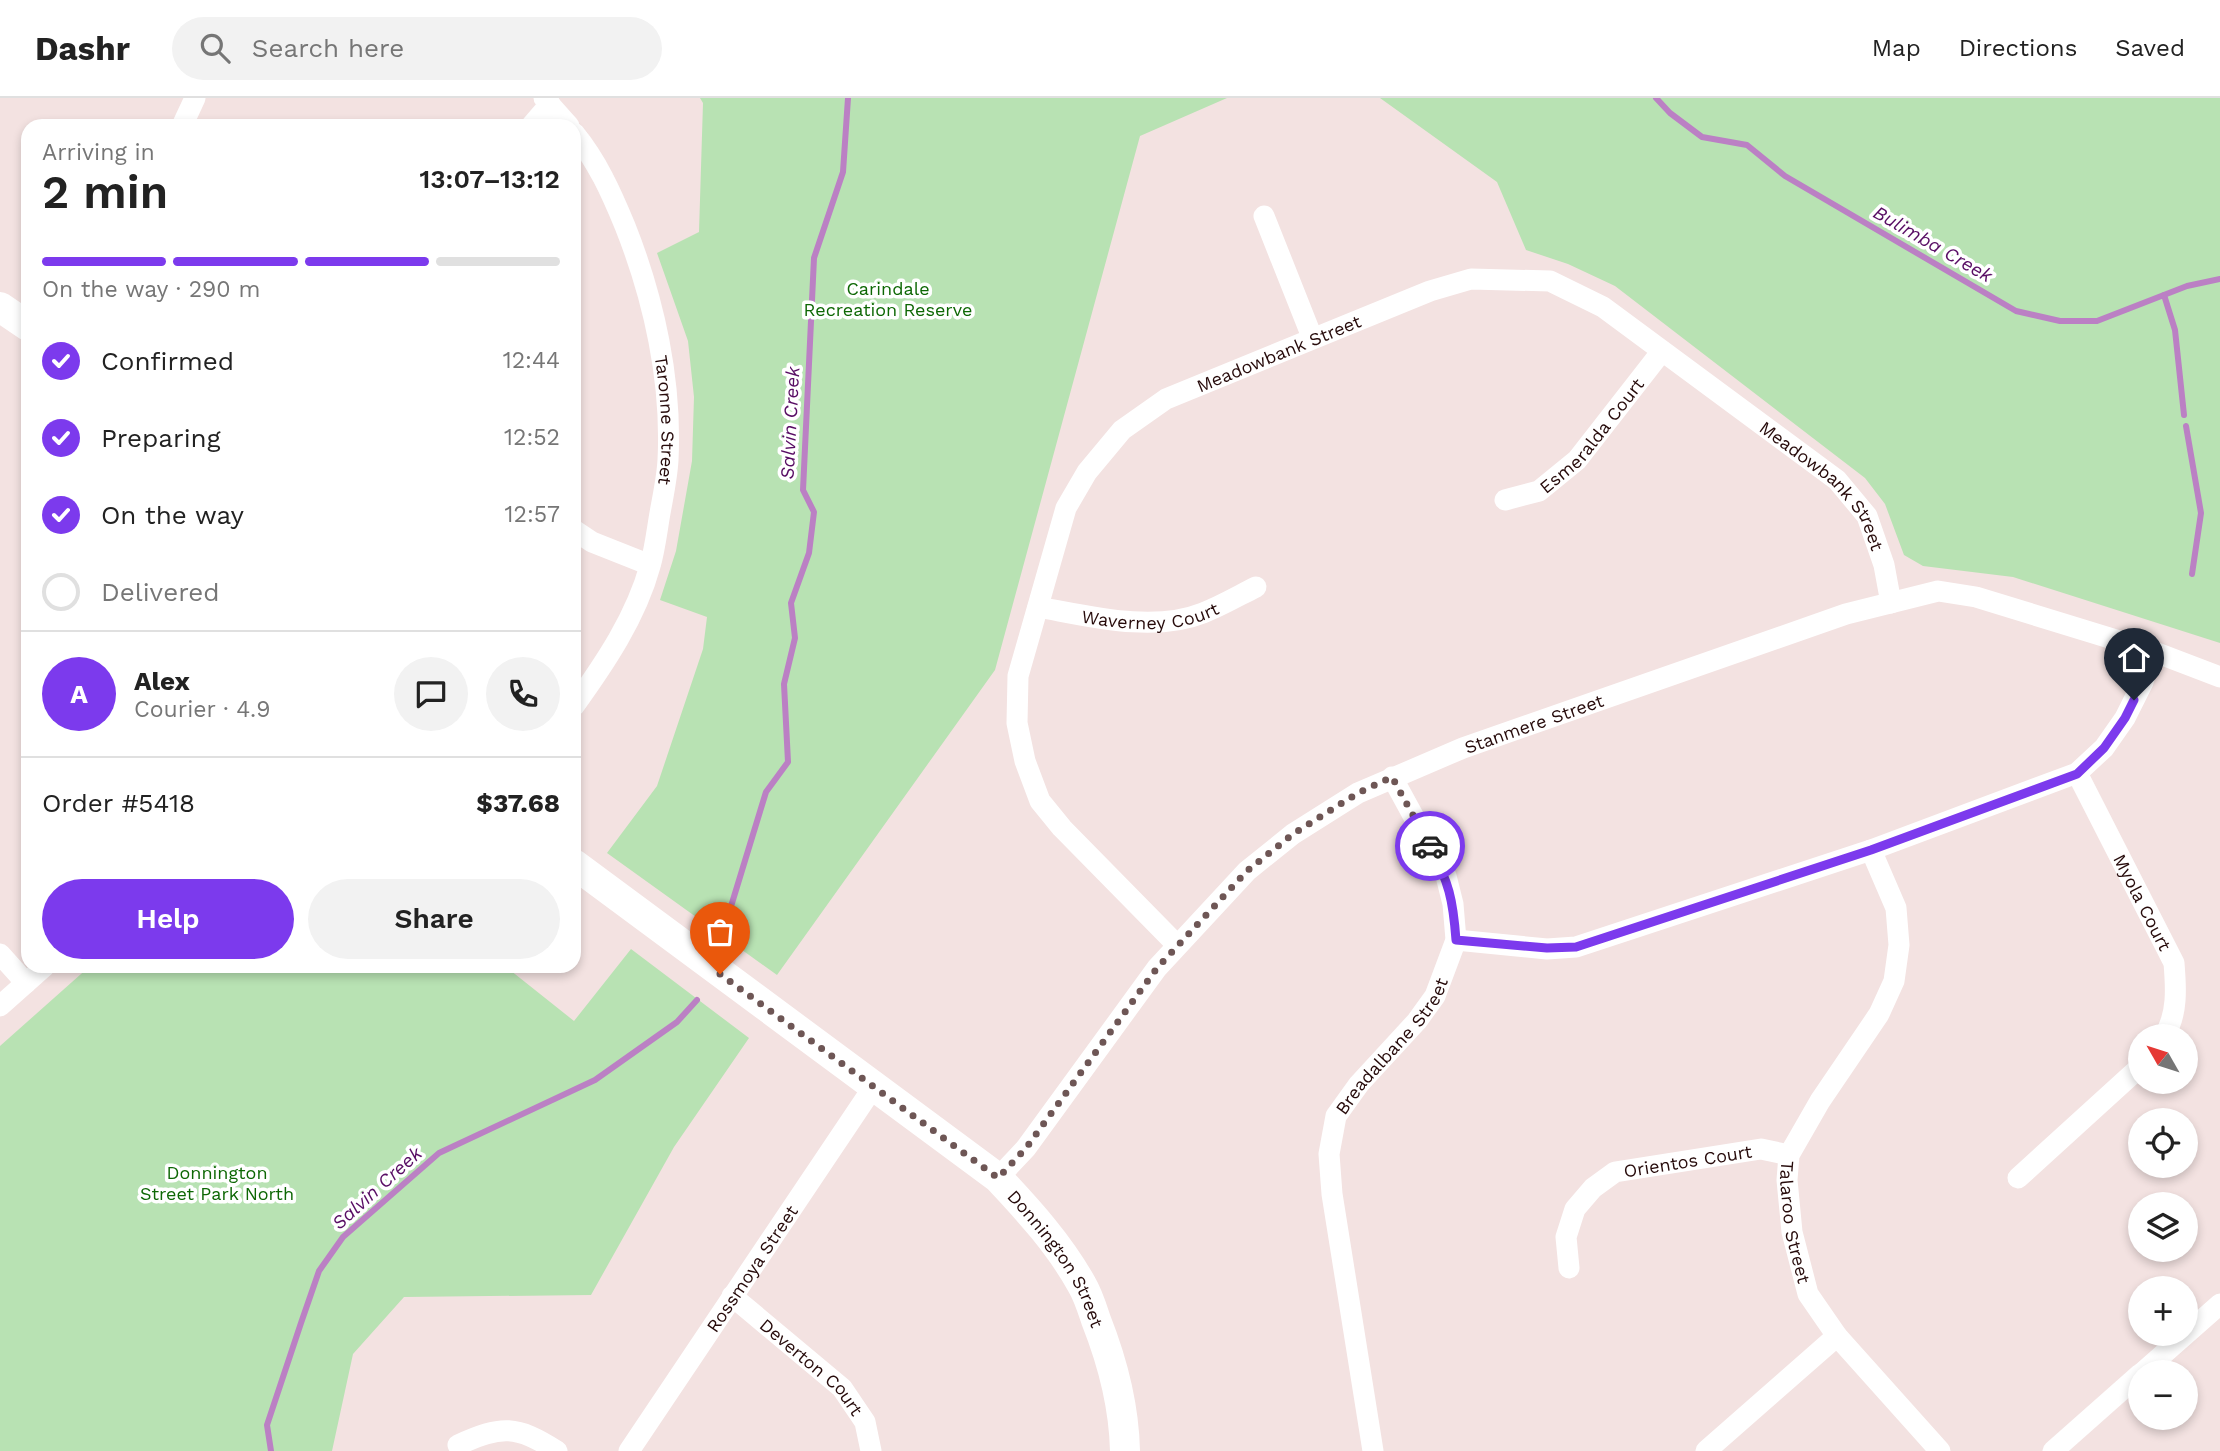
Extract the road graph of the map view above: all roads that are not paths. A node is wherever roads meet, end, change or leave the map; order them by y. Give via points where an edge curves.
1 (192, 99) edge
2 (547, 101) edge
3 (185, 119) edge
4 (535, 119) edge
5 (563, 119) edge
6 (581, 143) edge
7 (1264, 216) dead end
8 (0, 307) edge
9 (21, 321) edge
10 (1312, 337) junction
11 (1662, 351) junction
12 (1505, 500) dead end
13 (581, 535) edge
14 (650, 565) junction
15 (1256, 587) dead end
16 (1891, 603) junction
17 (1038, 607) junction
18 (2152, 650) junction
19 (2220, 677) edge
20 (581, 696) edge
21 (2077, 774) junction
22 (1392, 777) junction
23 (1871, 850) junction
24 (581, 869) edge
25 (1456, 940) junction
26 (1177, 944) junction
27 (0, 954) edge
28 (37, 973) edge
29 (26, 983) junction
30 (0, 1006) edge
31 (2169, 1024) edge
32 (2128, 1078) edge
33 (874, 1086) junction
34 (1790, 1156) junction
35 (998, 1178) junction
36 (2018, 1178) dead end
37 (1569, 1268) dead end
38 (732, 1296) junction
39 (2220, 1304) edge
40 (1837, 1336) junction
41 (2157, 1360) edge
42 (2128, 1385) edge
43 (458, 1446) dead end
44 (557, 1451) edge
45 (629, 1451) edge
46 (871, 1451) edge
47 (1125, 1451) edge
48 (1373, 1451) edge
49 (1706, 1451) edge
50 (1941, 1451) edge
51 (2053, 1451) edge

1 - 3 street
2 - 4 street
2 - 5 street
6 - 14 street, Taronne Street via 605,178 638,260 661,356 668,463
7 - 10 street
8 - 9 street
10 - 11 street, Meadowbank Street via 1471,279 1550,281 1602,307
10 - 17 street, Meadowbank Street via 1166,399 1122,430 1087,472 1066,508
11 - 12 street, Esmeralda Court via 1577,460 1539,491
11 - 16 street, Meadowbank Street via 1837,480 1867,516
13 - 14 street
14 - 20 street, Taronne Street via 622,633
15 - 17 street, Waverney Court via 1201,614 1158,622
16 - 18 street, Stanmere Street via 1938,592 1976,597
16 - 22 street, Stanmere Street via 1833,618
17 - 26 street, Meadowbank Street via 1018,676 1017,723 1040,801
18 - 19 street, Stanmere Street
18 - 21 street via 2125,718 2104,748
21 - 23 street
21 - 31 street, Myola Court via 2174,962 2176,995
22 - 25 street, Breadalbane Street via 1446,876
22 - 26 street, Stanmere Street via 1293,834 1247,871
23 - 25 street via 1576,947
23 - 34 street, Talaroo Street via 1896,908 1899,945 1894,981 1880,1014 1820,1101
24 - 33 street, Donnington Street
25 - 48 street, Breadalbane Street via 1435,996 1336,1116 1329,1154
26 - 35 street, Stanmere Street via 1026,1148
27 - 29 street
28 - 29 street
29 - 30 street
32 - 36 street
33 - 35 street, Donnington Street
33 - 38 street, Rossmoya Street
34 - 37 street, Orientos Court via 1761,1149 1615,1172 1575,1209 1566,1237
34 - 40 street, Talaroo Street via 1790,1222 1804,1282
35 - 47 street, Donnington Street via 1035,1218 1082,1285 1119,1390
38 - 45 street, Rossmoya Street
38 - 46 street, Deverton Court via 842,1388 865,1422
39 - 41 street
40 - 49 street
40 - 50 street, Talaroo Street
42 - 51 street
43 - 44 street via 486,1433 514,1430

